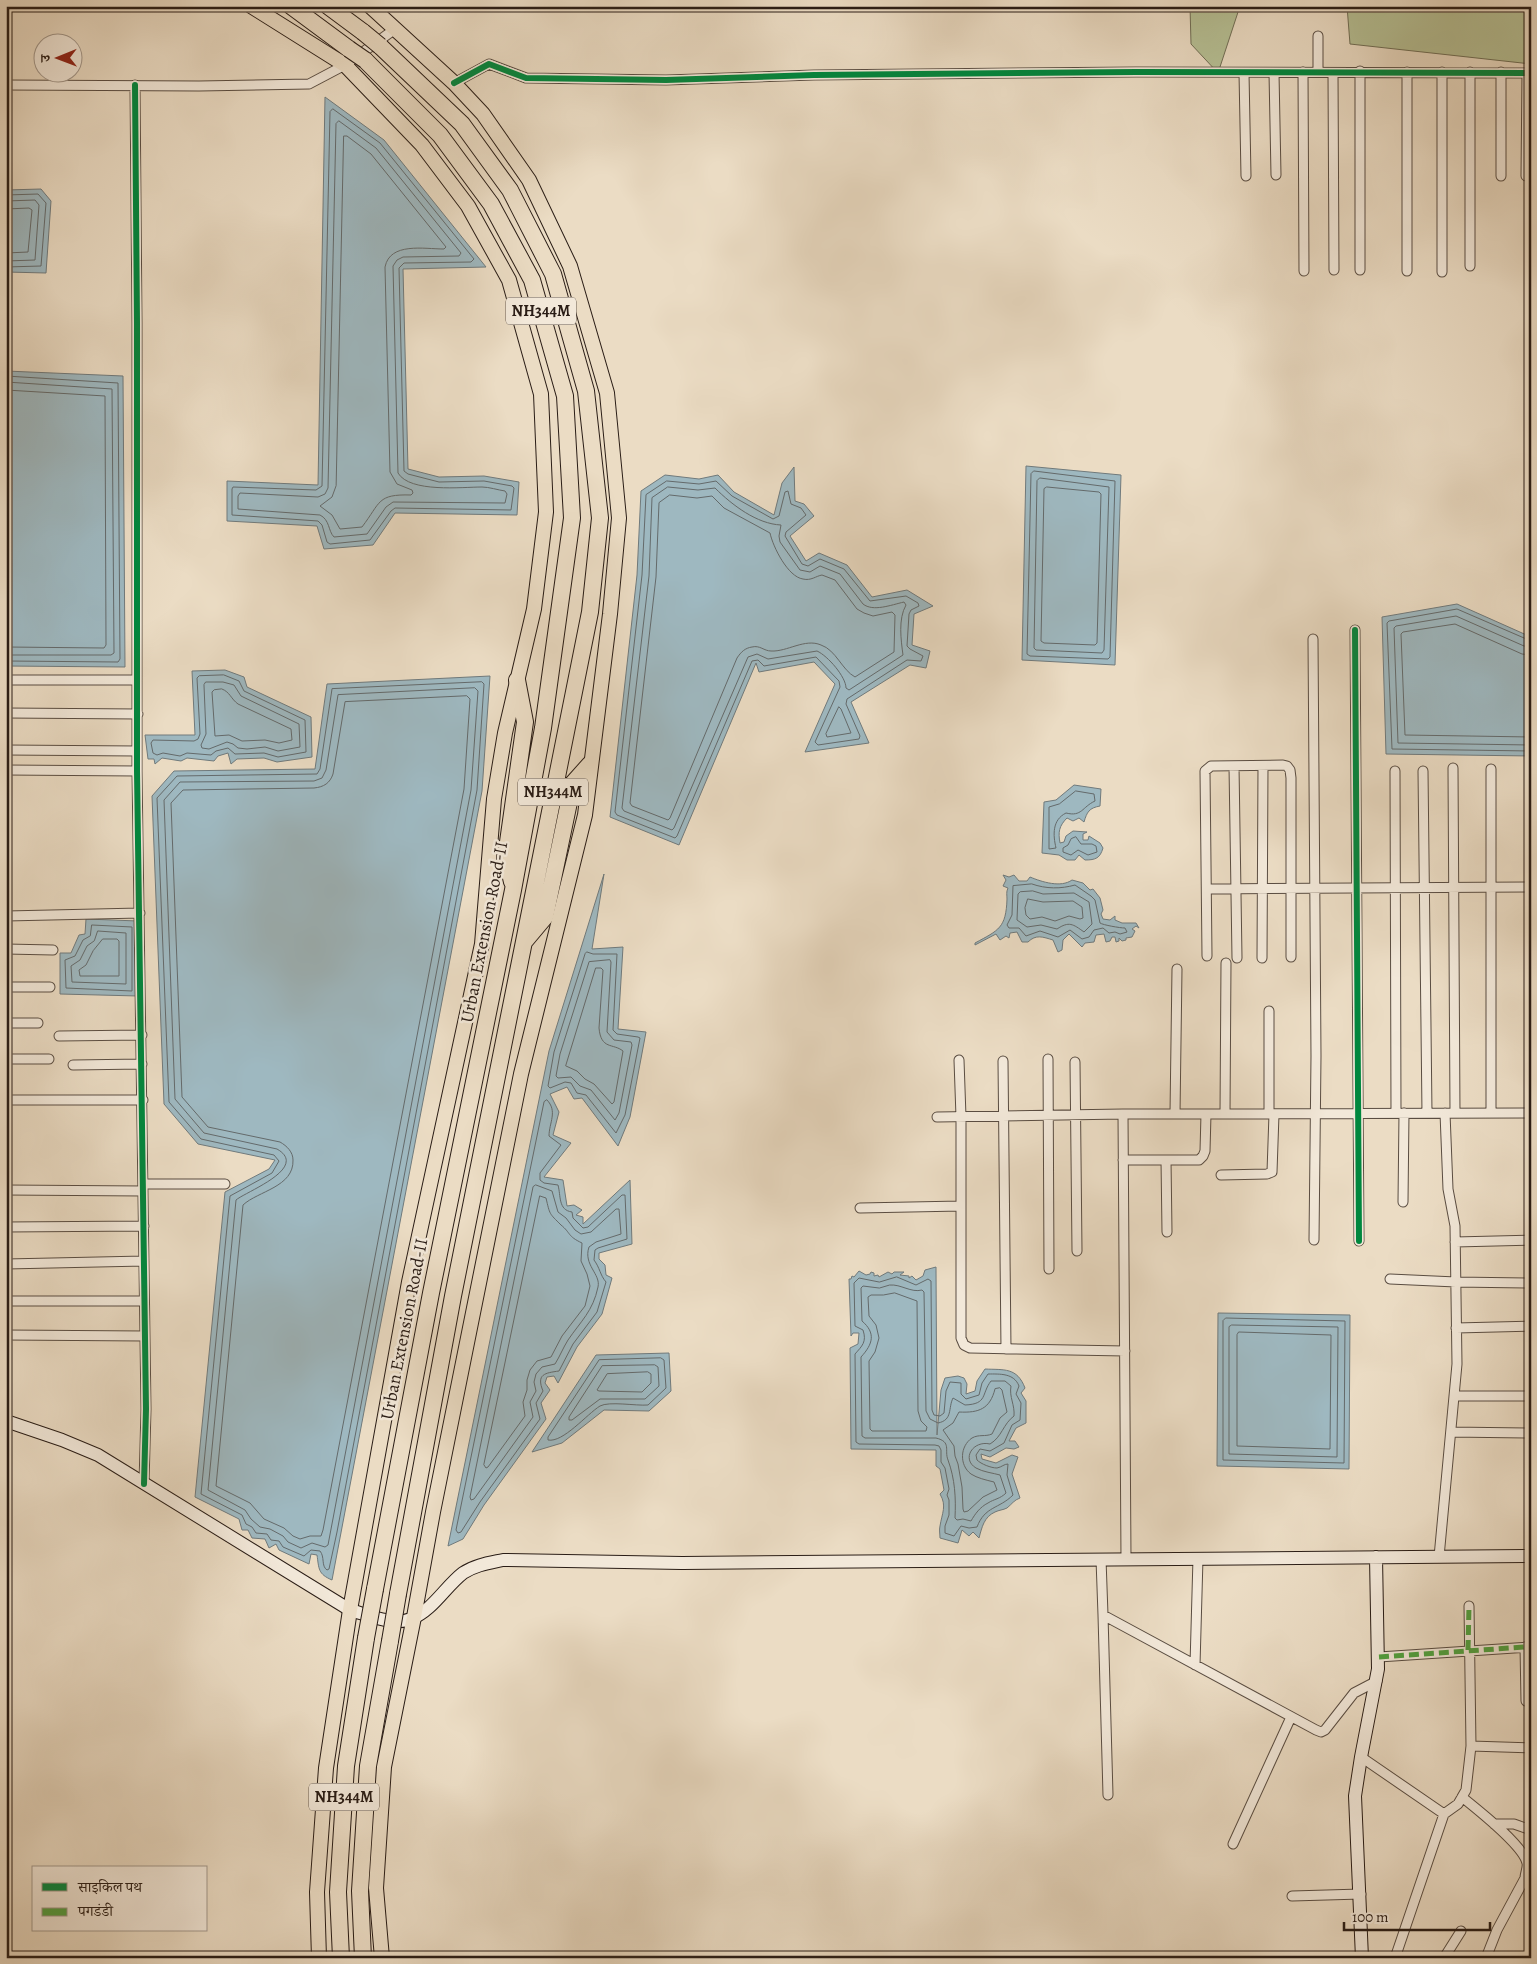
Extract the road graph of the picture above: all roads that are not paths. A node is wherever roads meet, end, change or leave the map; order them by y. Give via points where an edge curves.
1 (251, 6) edge
2 (290, 6) edge
3 (328, 6) edge
4 (370, 6) edge
5 (395, 28) junction
6 (1318, 36) dead end
7 (378, 44) junction
8 (357, 55) junction
9 (345, 65) junction
10 (1303, 72) junction
11 (1318, 72) junction
12 (1333, 72) junction
13 (1360, 72) junction
14 (1407, 72) junction
15 (1442, 72) junction
16 (1470, 72) junction
17 (1500, 72) junction
18 (1244, 73) junction
19 (1274, 73) junction
20 (1529, 73) edge
21 (454, 82) junction
22 (135, 85) junction
23 (6, 86) edge
24 (1276, 175) dead end
25 (1246, 176) dead end
26 (1500, 176) dead end
27 (1526, 176) dead end
28 (1470, 266) dead end
29 (1304, 270) dead end
30 (1334, 270) dead end
31 (1360, 270) dead end
32 (1407, 271) dead end
33 (1442, 272) dead end
34 (1356, 630) dead end
35 (1313, 639) dead end
36 (6, 680) edge
37 (137, 680) junction
38 (517, 680) junction
39 (6, 713) edge
40 (138, 714) junction
41 (6, 750) edge
42 (137, 751) junction
43 (590, 764) junction
44 (1234, 766) junction
45 (1263, 766) junction
46 (1454, 768) dead end
47 (1491, 769) dead end
48 (6, 770) edge
49 (137, 771) junction
50 (1395, 771) dead end
51 (1423, 771) dead end
52 (1357, 887) junction
53 (1394, 887) junction
54 (1424, 887) junction
55 (1453, 887) junction
56 (1490, 887) junction
57 (1531, 887) edge
58 (1262, 888) junction
59 (1290, 888) junction
60 (1314, 888) junction
61 (1206, 889) junction
62 (1236, 889) junction
63 (513, 890) junction
64 (140, 913) junction
65 (6, 916) edge
66 (523, 943) junction
67 (6, 949) edge
68 (53, 950) dead end
69 (1207, 956) dead end
70 (1291, 957) dead end
71 (1237, 958) dead end
72 (1262, 958) dead end
73 (1226, 963) dead end
74 (1177, 969) dead end
75 (6, 987) edge
76 (50, 987) dead end
77 (1269, 1011) dead end
78 (6, 1023) edge
79 (38, 1023) dead end
80 (59, 1036) dead end
81 (142, 1036) junction
82 (6, 1059) edge
83 (49, 1059) dead end
84 (1048, 1059) dead end
85 (959, 1060) dead end
86 (1003, 1061) dead end
87 (1075, 1062) dead end
88 (142, 1064) junction
89 (72, 1065) dead end
90 (6, 1100) edge
91 (142, 1100) junction
92 (1427, 1113) junction
93 (1445, 1113) junction
94 (1455, 1113) junction
95 (1490, 1113) junction
96 (1531, 1113) edge
97 (1124, 1114) junction
98 (1176, 1114) junction
99 (1206, 1114) junction
100 (1225, 1114) junction
101 (1271, 1114) junction
102 (1314, 1114) junction
103 (1358, 1114) junction
104 (1400, 1114) junction
105 (1048, 1115) junction
106 (1075, 1115) junction
107 (1004, 1116) junction
108 (936, 1117) dead end
109 (961, 1117) junction
110 (1123, 1160) junction
111 (1166, 1160) junction
112 (1221, 1175) dead end
113 (225, 1184) dead end
114 (143, 1188) junction
115 (6, 1190) edge
116 (1404, 1202) dead end
117 (961, 1206) junction
118 (860, 1208) dead end
119 (144, 1226) junction
120 (6, 1227) edge
121 (1167, 1232) dead end
122 (1314, 1240) dead end
123 (1531, 1240) edge
124 (1359, 1241) dead end
125 (1455, 1242) junction
126 (1077, 1251) dead end
127 (144, 1261) junction
128 (6, 1264) edge
129 (1049, 1269) dead end
130 (1390, 1279) dead end
131 (1456, 1282) junction
132 (1531, 1282) edge
133 (144, 1301) junction
134 (6, 1302) edge
135 (1531, 1326) edge
136 (1456, 1328) junction
137 (6, 1335) edge
138 (144, 1336) junction
139 (1006, 1349) junction
140 (1125, 1351) junction
141 (1454, 1396) junction
142 (1531, 1396) edge
143 (6, 1421) edge
144 (1451, 1432) junction
145 (1528, 1433) dead end
146 (144, 1484) junction
147 (1531, 1556) edge
148 (1376, 1557) junction
149 (1439, 1557) junction
150 (1126, 1558) junction
151 (1198, 1558) junction
152 (1101, 1559) junction
153 (1469, 1606) dead end
154 (350, 1610) junction
155 (1103, 1615) junction
156 (414, 1617) junction
157 (1528, 1647) edge
158 (1468, 1650) junction
159 (1379, 1657) junction
160 (1195, 1665) junction
161 (1377, 1681) junction
162 (1526, 1701) dead end
163 (1291, 1717) junction
164 (1470, 1746) junction
165 (1531, 1748) edge
166 (1361, 1757) junction
167 (1108, 1795) dead end
168 (1462, 1797) junction
169 (1444, 1814) junction
170 (1494, 1824) junction
171 (1531, 1830) edge
172 (1233, 1844) dead end
173 (1524, 1878) junction
174 (1531, 1886) edge
175 (1361, 1894) junction
176 (1292, 1896) dead end
177 (1461, 1931) dead end
178 (319, 1958) edge
179 (341, 1958) edge
180 (363, 1958) edge
181 (382, 1958) edge
182 (1362, 1958) edge
183 (1396, 1958) edge
184 (1444, 1958) edge
185 (1486, 1958) edge

1 - 9 main road
2 - 8 highway, Urban Extension Road-II / NH344M
3 - 7 highway, NH344M, bridge
4 - 5 main road
5 - 7 street
5 - 21 main road
6 - 11 street
7 - 8 street
7 - 66 highway, NH344M via 462,124 510,190 553,274 586,391 600,518 590,612
8 - 9 street
8 - 63 highway, Urban Extension Road-II / NH344M via 440,135 491,204 532,280 565,396 572,518 544,728
9 - 22 street via 309,84
9 - 38 main road via 422,145 468,206 508,280 541,394 546,512 534,609
10 - 11 street
10 - 19 street
10 - 29 street
11 - 12 street
12 - 13 street
12 - 30 street
13 - 14 street
13 - 31 street
14 - 15 street
14 - 32 street
15 - 16 street
15 - 33 street
16 - 17 street
16 - 28 street
17 - 20 street
17 - 26 street
18 - 19 street
18 - 21 street via 814,75 666,80 526,78 489,64
18 - 25 street
19 - 24 street
20 - 27 street
21 - 43 main road via 483,114 528,180 570,266 607,393 619,518
22 - 23 street
22 - 37 street
34 - 52 street
35 - 60 street
36 - 37 street
37 - 40 street
38 - 63 highway via 525,722 506,856
38 - 154 main road via 494,799 482,944 409,1282
39 - 40 street
40 - 42 street
41 - 42 street
42 - 49 street
43 - 66 highway via 573,783 545,917
43 - 156 main road via 585,816 521,1074
44 - 45 street
44 - 61 street via 1211,766 1205,771
44 - 62 street
45 - 58 street
45 - 59 street via 1283,765 1290,770
46 - 55 street
47 - 56 street
48 - 49 street
49 - 64 street
50 - 53 street
51 - 54 street
52 - 53 street
52 - 60 street
52 - 103 street
53 - 54 street
53 - 104 street
54 - 55 street
54 - 92 street
55 - 56 street
55 - 94 street
56 - 57 street
56 - 95 street
58 - 59 street
58 - 62 street
58 - 72 street
59 - 60 street
59 - 70 street
60 - 102 street
61 - 62 street
61 - 69 street
62 - 71 street
63 - 179 highway, Urban Extension Road-II / NH344M, bridge via 433,1283 366,1638 346,1766 338,1892
64 - 65 street
64 - 81 street
66 - 180 highway, NH344M, bridge via 453,1296 368,1766 360,1891
67 - 68 street
73 - 100 street
74 - 98 street
75 - 76 street
77 - 101 street
78 - 79 street
80 - 81 street
81 - 88 street
82 - 83 street
84 - 105 street
85 - 109 street
86 - 107 street
87 - 106 street
88 - 89 street
88 - 91 street
90 - 91 street
91 - 114 street
92 - 93 street
92 - 104 street
93 - 94 street
93 - 125 street via 1448,1188 1455,1217
94 - 95 street
95 - 96 street
97 - 98 street
97 - 106 street
97 - 110 street
98 - 99 street
99 - 100 street
99 - 111 street via 1203,1156 1199,1160
100 - 101 street
101 - 102 street
101 - 112 street via 1272,1172
102 - 103 street
102 - 122 street
103 - 104 street
103 - 124 street
104 - 116 street
105 - 106 street
105 - 107 street
105 - 129 street
106 - 126 street
107 - 109 street
107 - 139 street
108 - 109 street
109 - 117 street
110 - 111 street
110 - 140 street
111 - 121 street
113 - 114 street
114 - 115 street
114 - 119 street
117 - 118 street
117 - 139 street via 961,1338 970,1348
119 - 120 street
119 - 127 street
123 - 125 street
125 - 131 street
127 - 128 street
127 - 133 street
130 - 131 street
131 - 132 street
131 - 136 street
133 - 134 street
133 - 138 street
135 - 136 street
136 - 141 street
137 - 138 street
138 - 146 street
139 - 140 street
140 - 150 street
141 - 142 street
141 - 144 street
143 - 146 main road via 98,1455
144 - 145 street
144 - 149 street
146 - 154 main road
147 - 149 main road
148 - 149 main road
148 - 151 main road
148 - 159 main road
150 - 151 main road
150 - 152 main road
151 - 160 street
152 - 155 street
152 - 156 main road via 682,1564 503,1560 476,1566 463,1574
153 - 158 street
154 - 156 main road via 395,1621
154 - 178 main road via 326,1768 317,1892
155 - 160 street
155 - 167 street
156 - 181 main road via 384,1767 376,1888
157 - 158 street
157 - 162 street
158 - 159 street
158 - 164 street
159 - 161 main road
160 - 163 street
161 - 163 street via 1354,1693 1321,1732
161 - 166 main road
163 - 172 street
164 - 165 street
164 - 168 street via 1466,1790
166 - 169 street
166 - 175 main road via 1356,1796
168 - 169 street
168 - 170 street
169 - 183 street
170 - 171 street via 1514,1824
170 - 173 street via 1527,1862
173 - 174 street
173 - 185 street
175 - 176 street
175 - 182 main road
177 - 184 street

